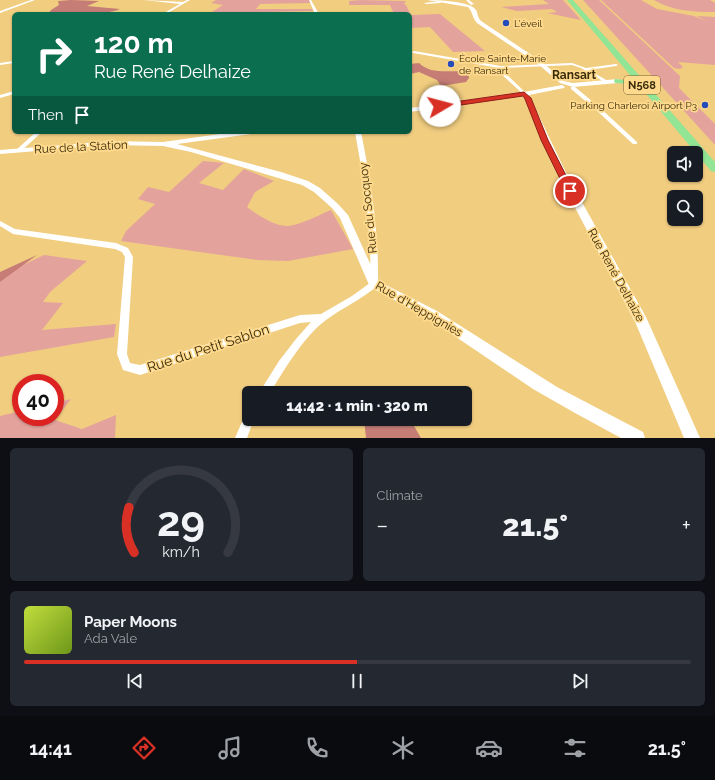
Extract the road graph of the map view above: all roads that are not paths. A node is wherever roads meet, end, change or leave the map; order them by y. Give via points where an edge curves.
1 (34, 0) edge
2 (144, 0) edge
3 (189, 0) edge
4 (310, 0) edge
5 (467, 0) edge
6 (570, 0) edge
7 (574, 0) edge
8 (428, 2) edge
9 (183, 3) junction
10 (473, 3) edge
11 (0, 12) edge
12 (167, 12) edge
13 (317, 12) edge
14 (414, 52) dead end
15 (12, 62) edge
16 (0, 64) edge
17 (616, 65) dead end
18 (544, 66) junction
19 (501, 67) junction
20 (584, 69) junction
21 (633, 74) junction
22 (618, 81) junction
23 (606, 82) junction
24 (562, 84) junction
25 (573, 86) junction
26 (644, 87) junction
27 (12, 93) edge
28 (524, 94) junction
29 (0, 97) edge
30 (412, 110) edge
31 (37, 134) edge
32 (236, 134) edge
33 (358, 134) edge
34 (635, 143) dead end
35 (162, 144) junction
36 (18, 151) junction
37 (0, 152) edge
38 (715, 158) edge
39 (715, 169) edge
40 (0, 223) edge
41 (374, 284) junction
42 (321, 318) junction
43 (269, 386) edge
44 (246, 426) edge
45 (241, 438) edge
46 (636, 438) edge
47 (692, 438) edge

1 - 11 street
2 - 9 street
3 - 9 street
4 - 13 street
5 - 10 street
6 - 21 highway, N568
7 - 38 highway, N568
8 - 10 street
9 - 12 street
10 - 18 street via 479,22
14 - 19 street
15 - 16 street
17 - 20 street
18 - 19 street
18 - 20 street via 572,64
18 - 24 street
19 - 28 street via 502,72
20 - 23 street
21 - 22 highway
21 - 26 highway, N568
22 - 23 street
22 - 26 highway
23 - 25 street
24 - 25 street
24 - 28 street
25 - 34 street
26 - 39 highway, N568
27 - 29 street
28 - 30 street
28 - 47 street, Rue René Delhaize via 562,175 642,321
31 - 36 street
32 - 35 street
33 - 41 street, Rue du Socquoy via 372,226
35 - 36 street, Rue de la Station via 112,143
35 - 41 street, Rue d'Heppignies via 284,176 317,190 344,217
36 - 37 street, Rue de la Station
40 - 42 street, Rue du Petit Sablon via 13,231 116,246 125,250 129,257 122,354 126,367 140,370 300,319
41 - 42 street
41 - 46 street, Rue d'Heppignies via 394,292 470,338 531,380
42 - 43 street via 303,338
44 - 45 street

